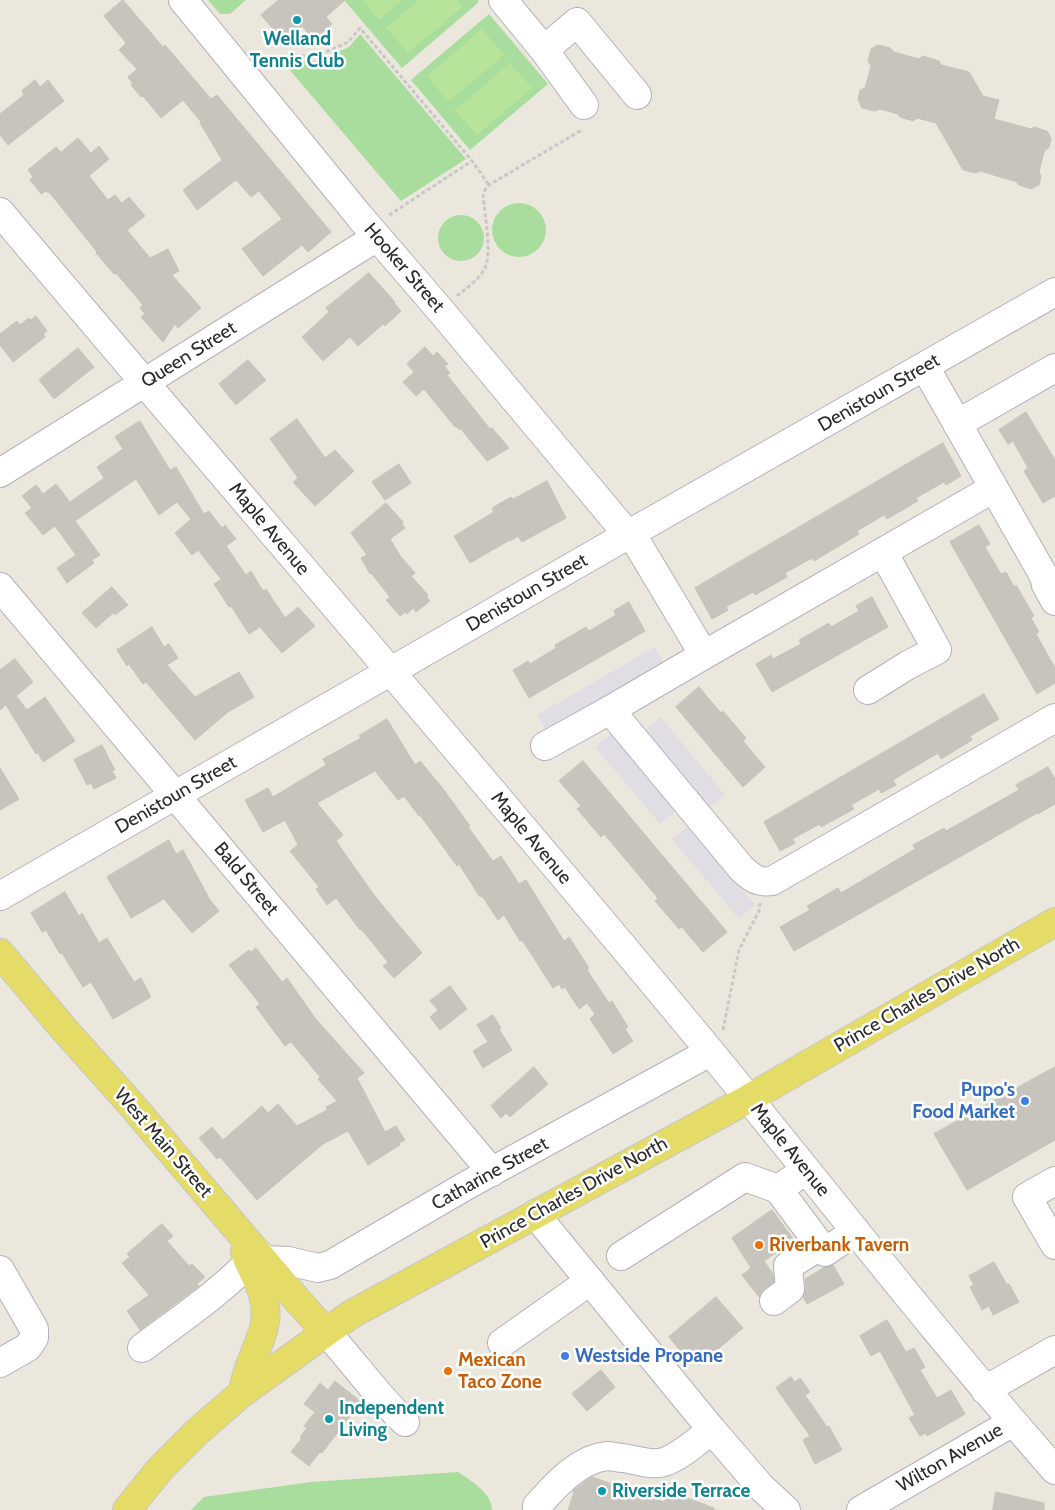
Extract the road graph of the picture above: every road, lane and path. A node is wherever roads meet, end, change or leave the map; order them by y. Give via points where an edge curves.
1 (183, 0) edge
2 (503, 0) edge
3 (544, 50) junction
4 (275, 58) dead end
5 (637, 95) dead end
6 (584, 105) joint
7 (472, 160) junction
8 (489, 185) junction
9 (0, 212) edge
10 (372, 231) junction
11 (1055, 292) edge
12 (441, 311) junction
13 (925, 367) junction
14 (1055, 368) edge
15 (144, 383) junction
16 (957, 424) junction
17 (0, 473) edge
18 (994, 488) junction
19 (630, 534) junction
20 (883, 552) junction
21 (1049, 573) edge
22 (0, 587) edge
23 (1055, 601) edge
24 (704, 655) junction
25 (391, 672) junction
26 (868, 690) dead end
27 (610, 710) junction
28 (1055, 718) edge
29 (545, 746) dead end
30 (176, 796) junction
31 (764, 882) junction
32 (0, 896) edge
33 (1055, 922) edge
34 (0, 953) edge
35 (708, 1050) junction
36 (748, 1099) junction
37 (806, 1170) junction
38 (492, 1172) junction
39 (1055, 1181) edge
40 (778, 1189) junction
41 (535, 1214) junction
42 (856, 1231) junction
43 (1055, 1245) edge
44 (820, 1246) junction
45 (621, 1256) dead end
46 (257, 1258) junction
47 (0, 1270) edge
48 (590, 1281) junction
49 (774, 1301) dead end
50 (326, 1332) junction
51 (502, 1343) dead end
52 (142, 1348) dead end
53 (1055, 1350) edge
54 (0, 1363) edge
55 (985, 1390) junction
56 (242, 1393) junction
57 (405, 1422) dead end
58 (1012, 1422) junction
59 (712, 1430) junction
60 (1055, 1470) edge
61 (128, 1510) edge
62 (537, 1510) edge
63 (786, 1510) edge
64 (861, 1510) edge

1 - 10 street, Hooker Street
2 - 3 street
3 - 5 street via 577,22
3 - 6 street
4 - 7 path via 320,55 348,42 360,28
6 - 8 path via 580,131
7 - 8 path
7 - 10 path via 402,206
8 - 12 path via 483,197 488,254 485,268
9 - 15 street, Maple Avenue
10 - 12 street, Hooker Street
10 - 15 street, Queen Street
11 - 13 street, Denistoun Street
12 - 19 street, Hooker Street
13 - 16 street
13 - 19 street, Denistoun Street
14 - 16 street
15 - 17 street, Queen Street
15 - 25 street, Maple Avenue
16 - 18 street
18 - 20 street
18 - 21 street
19 - 24 street, Hooker Street
19 - 25 street, Denistoun Street
20 - 24 street
20 - 26 street via 937,650
21 - 23 street via 1046,586
22 - 30 street, Bald Street
24 - 27 street
25 - 30 street, Denistoun Street
25 - 35 street, Maple Avenue
27 - 29 street
27 - 31 street via 742,869
28 - 31 street via 772,881
30 - 32 street, Denistoun Street
30 - 38 street, Bald Street
31 - 35 path via 760,911 739,950 721,1037
33 - 36 main road, Prince Charles Drive North
34 - 46 main road, West Main Street via 240,1233
35 - 36 street, Maple Avenue
35 - 38 street, Catharine Street
36 - 37 street, Maple Avenue
36 - 41 main road, Prince Charles Drive North
37 - 40 street
37 - 42 street, Maple Avenue
38 - 46 street, Catharine Street via 324,1267
39 - 43 street via 1027,1197
40 - 44 street
40 - 45 street via 746,1177
41 - 48 street
41 - 50 main road, Prince Charles Drive North via 350,1315
42 - 44 street via 825,1252
42 - 55 street, Maple Avenue
44 - 49 street via 788,1266 790,1289
46 - 50 main road, West Main Street
46 - 52 street
46 - 56 main road via 266,1320
47 - 54 street via 34,1329 34,1338 28,1347
48 - 51 street
48 - 59 street
50 - 56 main road, Prince Charles Drive North
50 - 57 street
53 - 55 street
55 - 58 street, Maple Avenue
56 - 61 main road, Prince Charles Drive North via 160,1469
58 - 60 street, Maple Avenue
58 - 64 street, Wilton Avenue
59 - 62 street via 664,1462 643,1463 608,1456 586,1462 558,1482
59 - 63 street via 761,1488

